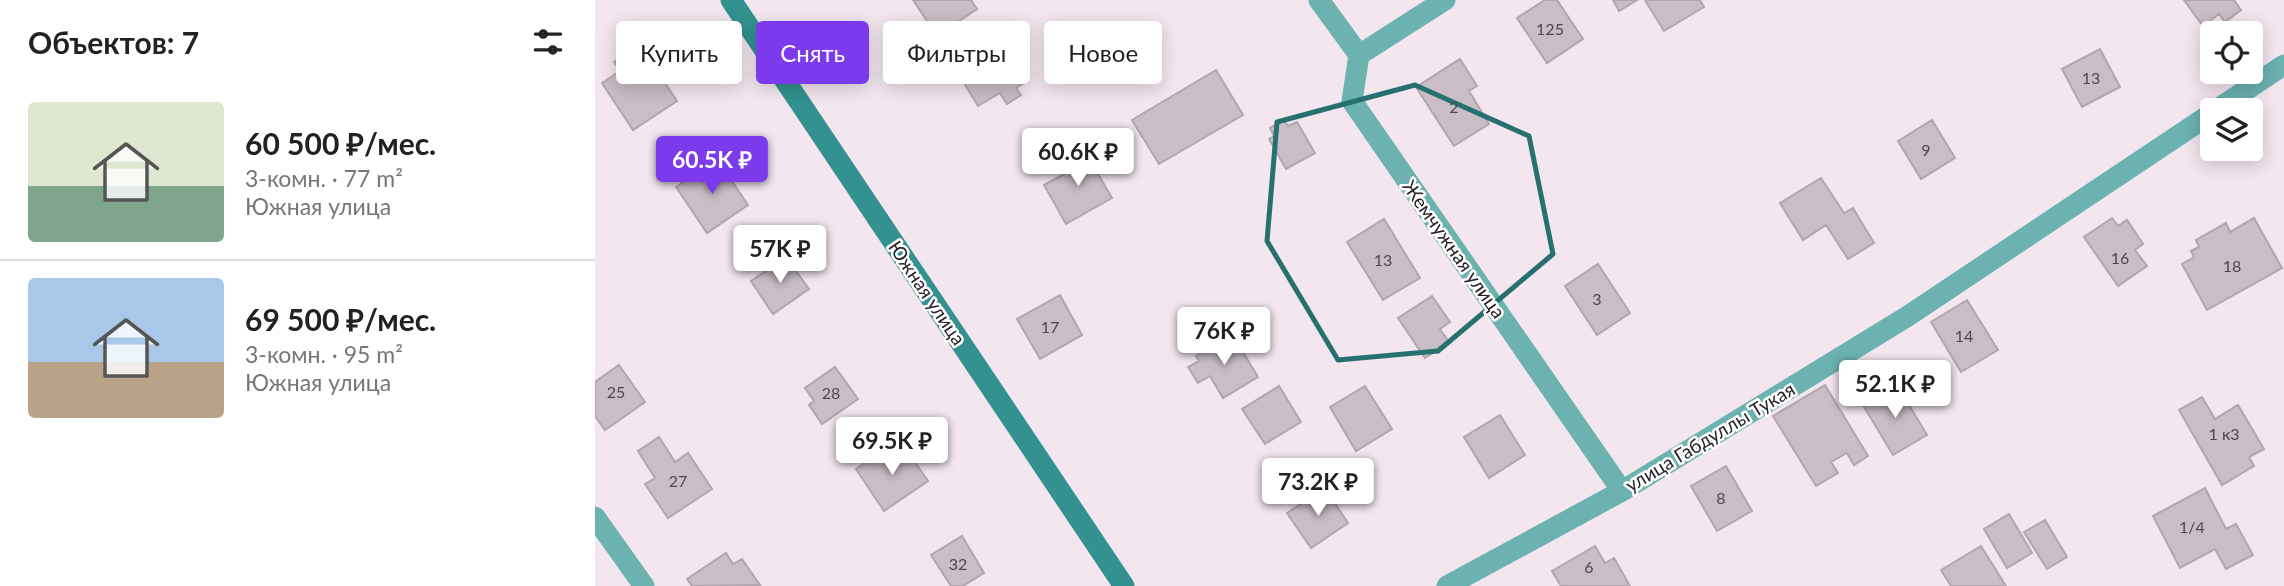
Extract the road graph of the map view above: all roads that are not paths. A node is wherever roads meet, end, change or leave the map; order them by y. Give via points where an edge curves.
1 (731, 0) edge
2 (1319, 0) edge
3 (1445, 0) edge
4 (1359, 55) junction
5 (2284, 65) edge
6 (2234, 98) edge
7 (2200, 120) edge
8 (1622, 491) junction
9 (595, 517) edge
10 (644, 586) edge
11 (1123, 586) edge
12 (1447, 586) edge

1 - 11 street, Южная улица
2 - 4 street
3 - 4 street
4 - 8 street, Жемчужная улица via 1352,101
5 - 6 street, улица Габдуллы Тукая
7 - 8 street, улица Габдуллы Тукая via 1908,316
8 - 12 street, улица Габдуллы Тукая
9 - 10 street

